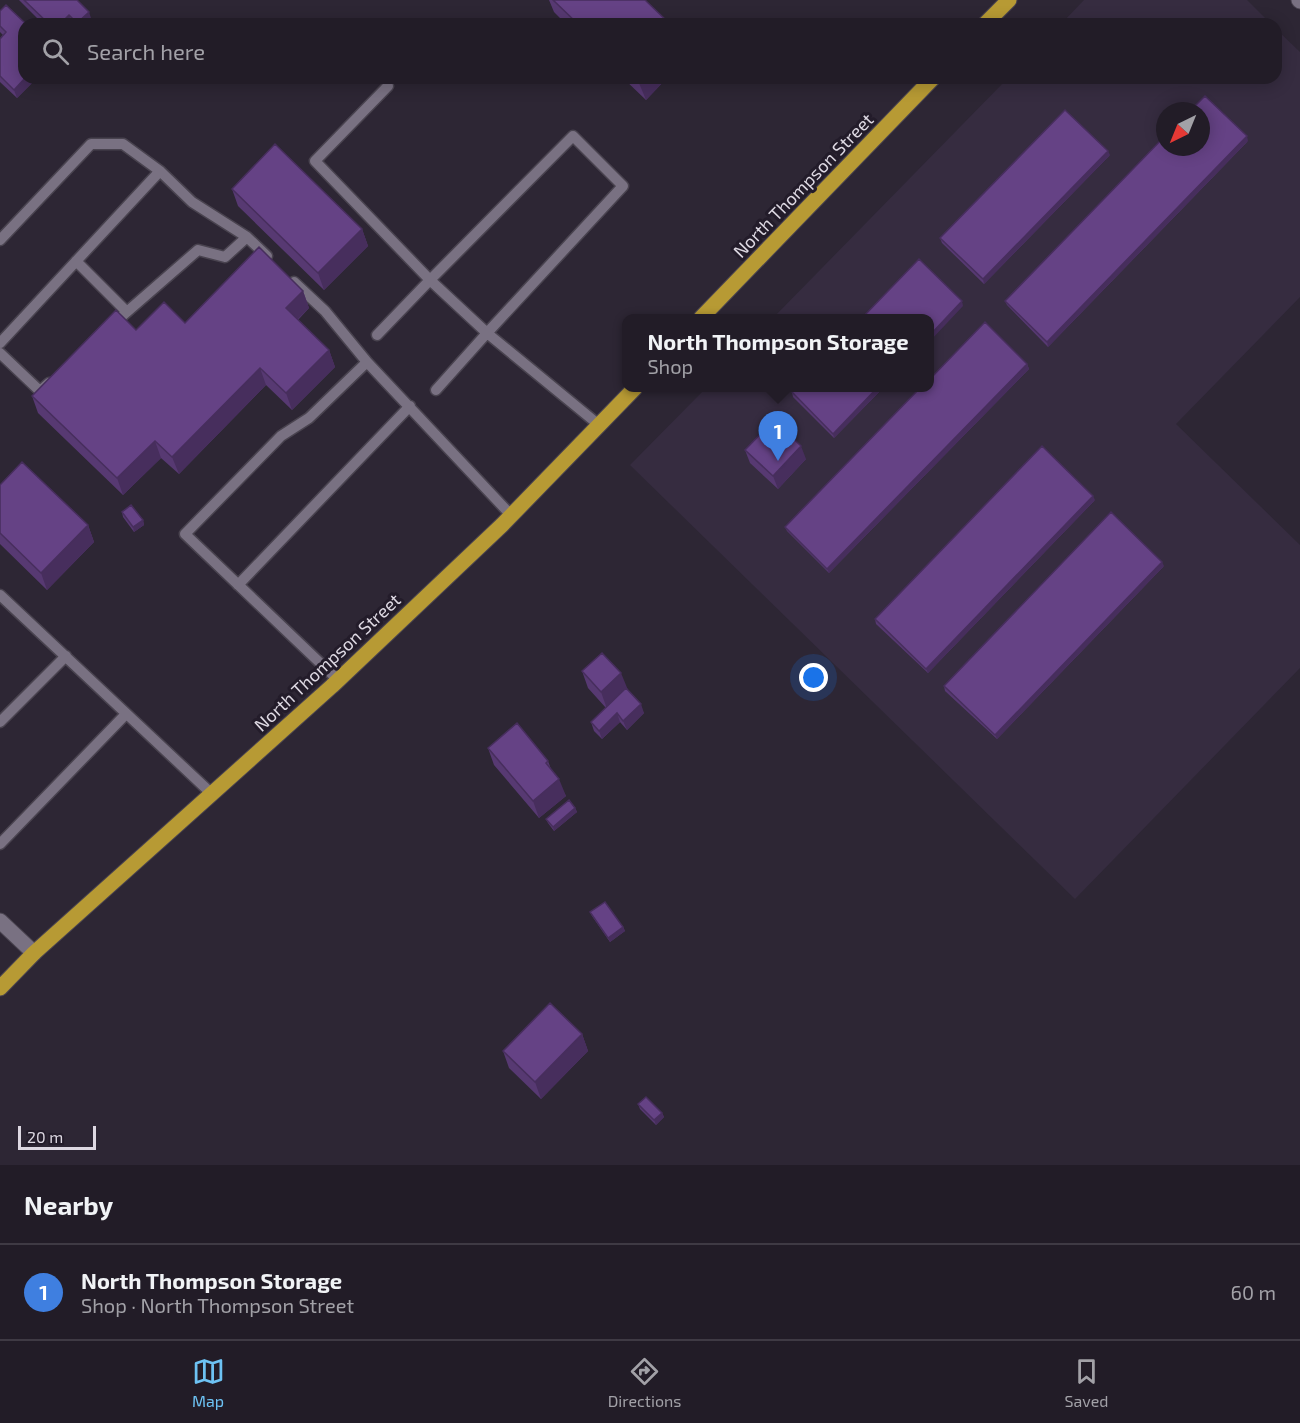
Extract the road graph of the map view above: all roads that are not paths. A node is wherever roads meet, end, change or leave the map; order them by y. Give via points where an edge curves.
1 (1009, 0) edge
2 (992, 18) edge
3 (927, 84) edge
4 (388, 86) dead end
5 (160, 171) junction
6 (247, 237) junction
7 (0, 240) edge
8 (76, 261) junction
9 (430, 280) junction
10 (126, 311) junction
11 (705, 314) edge
12 (487, 333) junction
13 (100, 335) edge
14 (377, 335) dead end
15 (0, 343) edge
16 (0, 352) edge
17 (368, 362) junction
18 (57, 375) edge
19 (436, 390) dead end
20 (629, 392) edge
21 (410, 406) junction
22 (599, 425) junction
23 (510, 515) junction
24 (238, 585) junction
25 (2, 600) edge
26 (66, 656) junction
27 (338, 680) junction
28 (126, 714) junction
29 (0, 722) edge
30 (212, 794) junction
31 (0, 844) edge
32 (0, 921) edge
33 (34, 953) junction
34 (0, 988) edge

1 - 2 main road
3 - 11 main road, North Thompson Street
4 - 9 lane via 315,161
5 - 6 lane via 192,202
5 - 7 lane via 123,144 91,144
5 - 8 lane
6 - 10 lane via 225,257 198,250
6 - 17 lane via 325,311
8 - 10 lane
8 - 15 lane
9 - 12 lane
9 - 12 lane via 573,136 623,186
9 - 14 lane
10 - 13 lane
12 - 19 lane
12 - 22 lane
16 - 18 lane via 40,391
17 - 21 lane
17 - 24 lane via 309,418 280,436 184,534
20 - 22 main road, North Thompson Street
21 - 23 lane
21 - 24 lane
22 - 23 main road, North Thompson Street
23 - 27 main road, North Thompson Street
24 - 27 lane
25 - 26 lane
26 - 28 lane
26 - 29 lane
27 - 30 main road, North Thompson Street
28 - 30 lane
28 - 31 lane
30 - 33 main road, North Thompson Street
32 - 33 street
33 - 34 main road, North Thompson Street

